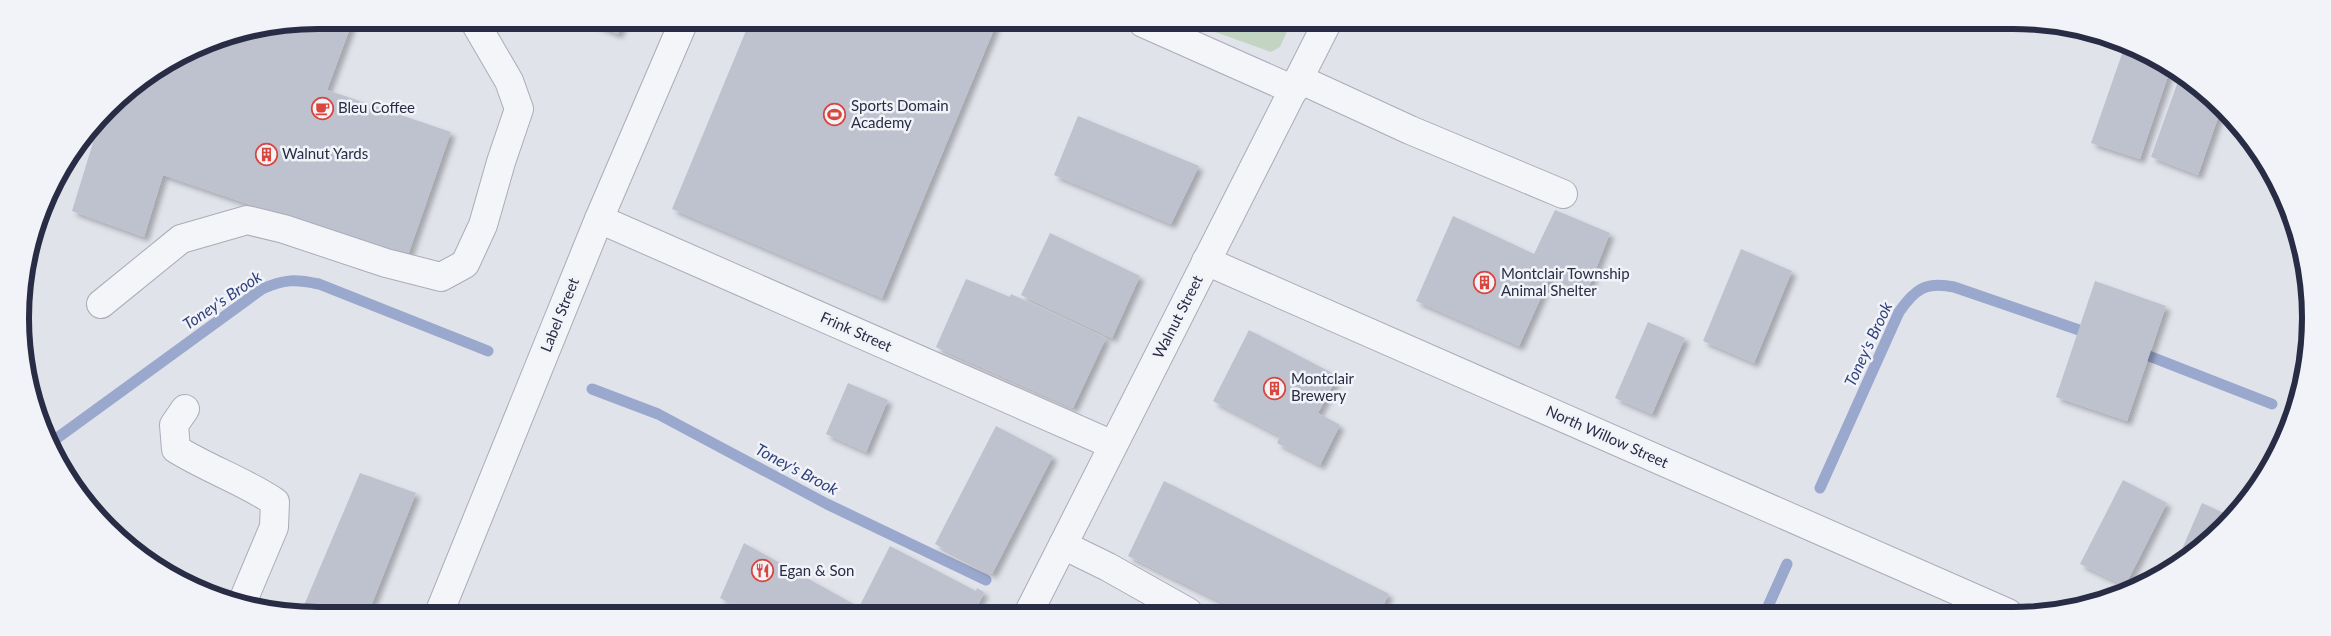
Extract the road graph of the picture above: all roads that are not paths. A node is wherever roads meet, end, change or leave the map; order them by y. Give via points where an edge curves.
1 (479, 29) edge
2 (681, 29) edge
3 (1159, 29) edge
4 (1324, 29) edge
5 (1296, 84) junction
6 (1563, 194) dead end
7 (599, 219) junction
8 (1206, 261) junction
9 (101, 304) dead end
10 (185, 409) dead end
11 (1114, 445) junction
12 (1063, 545) junction
13 (244, 597) edge
14 (442, 607) edge
15 (1032, 607) edge
16 (1179, 607) edge
17 (1994, 607) edge

1 - 9 street via 509,81 519,109 483,225 465,264 441,278 247,220 180,239
2 - 7 street, Label Street
3 - 5 street
4 - 5 street, Walnut Street
5 - 6 street
5 - 8 street, Walnut Street
7 - 11 street, Frink Street
7 - 14 street, Label Street
8 - 11 street, Walnut Street
8 - 17 street, North Willow Street
10 - 13 street via 174,425 176,450 199,464 251,486 275,502 274,527
11 - 12 street, Walnut Street
12 - 15 street, Walnut Street
12 - 16 street

